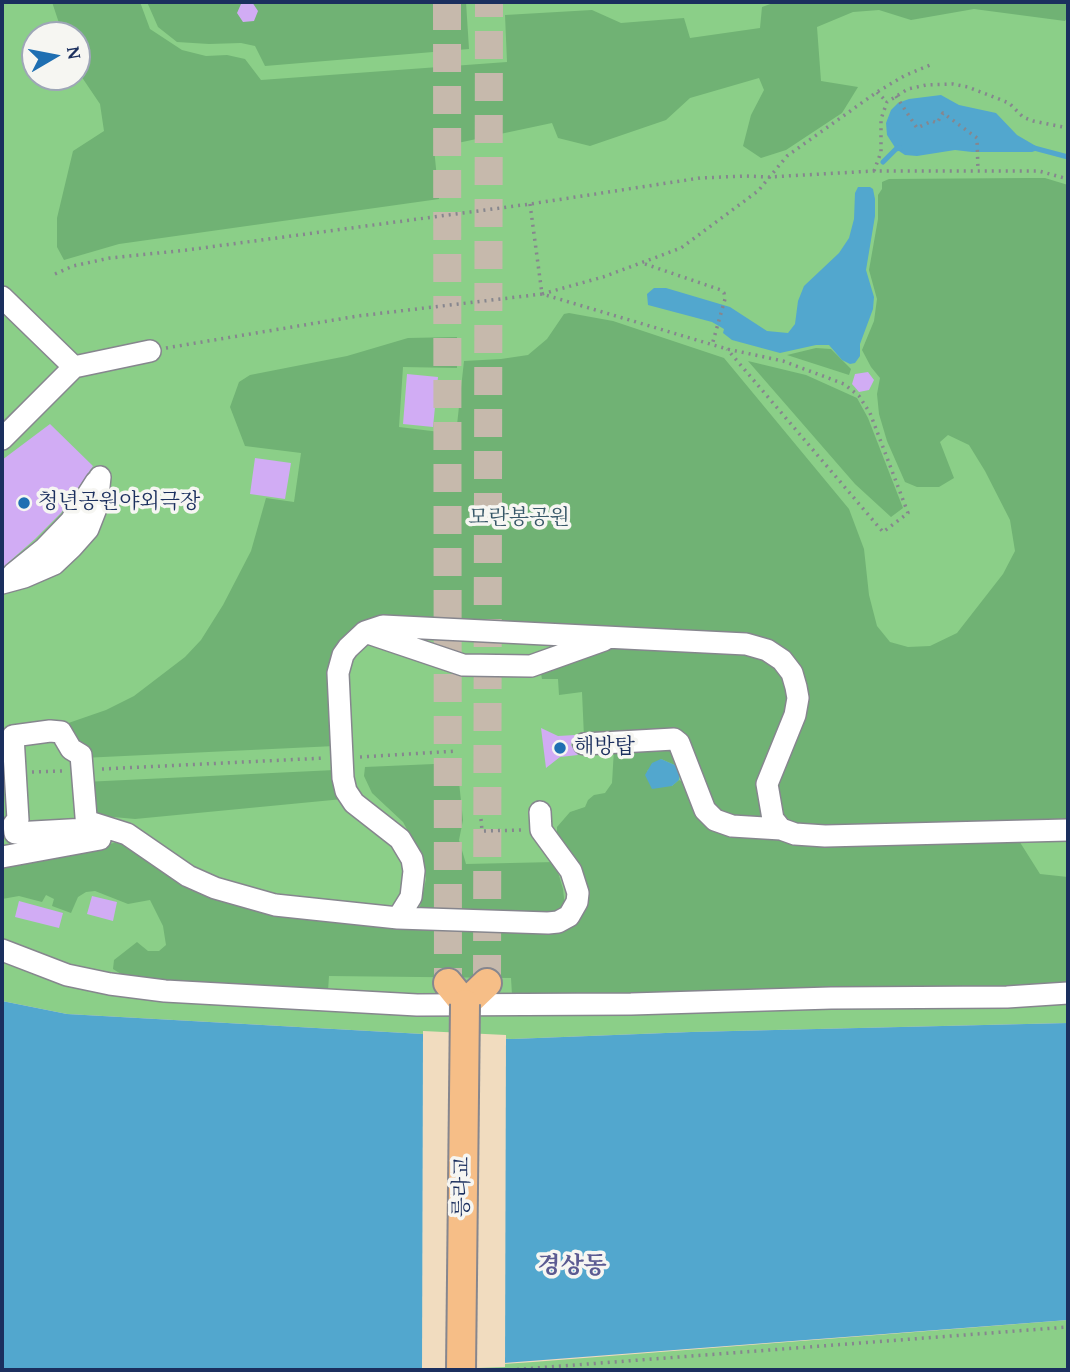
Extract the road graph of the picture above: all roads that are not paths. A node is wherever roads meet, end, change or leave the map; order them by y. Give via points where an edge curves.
1 (2, 297) edge
2 (150, 351) road end
3 (74, 367) junction
4 (2, 439) edge
5 (2, 583) edge
6 (365, 632) junction
7 (613, 637) junction
8 (584, 744) dead end
9 (86, 821) junction
10 (541, 821) road end
11 (781, 829) junction
12 (1068, 830) edge
13 (127, 834) junction
14 (2, 857) edge
15 (398, 918) junction
16 (2, 950) edge
17 (487, 983) dead end
18 (1068, 993) edge
19 (461, 1370) edge

1 - 3 street
2 - 3 street
3 - 4 street
5 - 5 street via 54,564 72,547 88,529 97,506 100,477 71,521
6 - 7 street via 383,626
6 - 7 street via 476,667 531,666
6 - 15 street via 340,663 343,778 354,803 400,839 412,859 411,897
7 - 11 street via 746,644 782,660 792,673 798,698 767,784 773,819
8 - 11 street via 674,739 705,810 715,820 732,826
9 - 9 street via 81,755 61,732 13,736 15,833 87,829
9 - 13 street
10 - 15 street via 577,884 577,902 565,919 548,923
11 - 12 street via 825,835
13 - 14 street
13 - 15 street via 188,876 243,897 303,909
16 - 18 street via 67,975 110,984 417,1005
17 - 19 main road, 릉라교, bridge via 457,994

